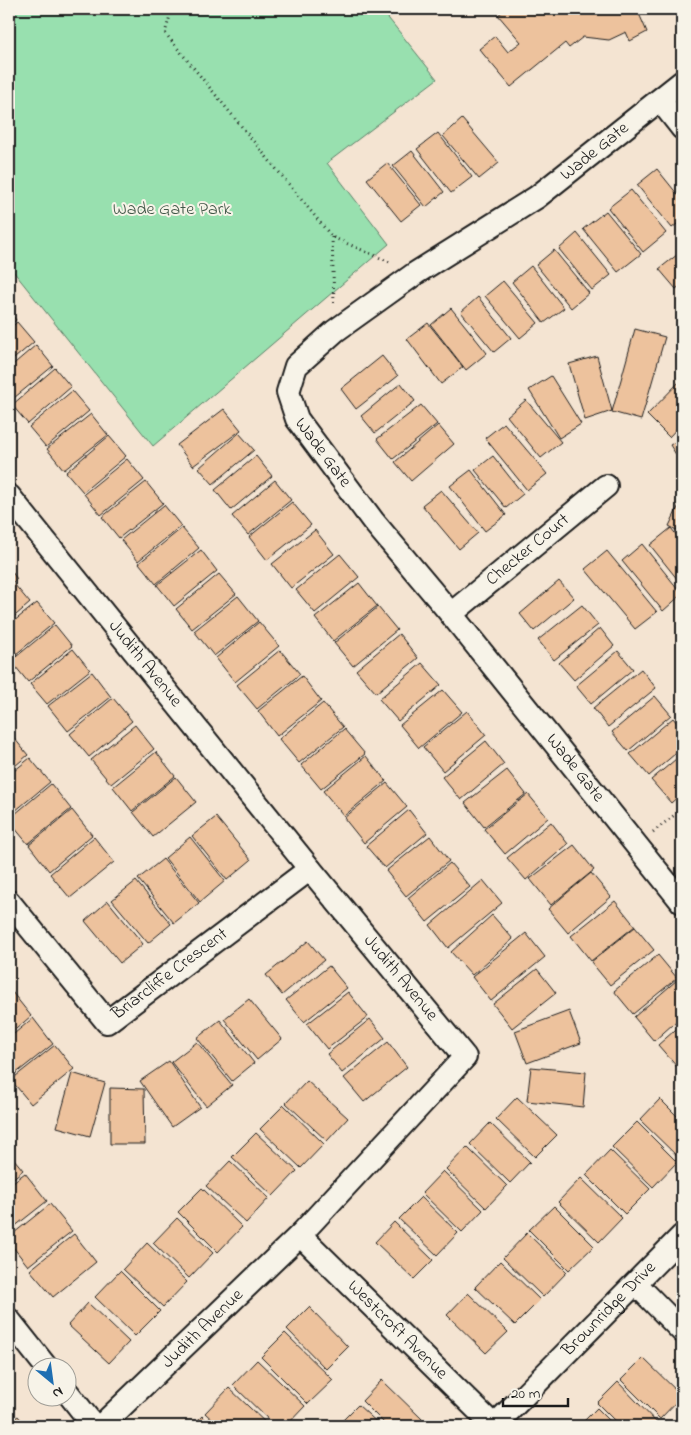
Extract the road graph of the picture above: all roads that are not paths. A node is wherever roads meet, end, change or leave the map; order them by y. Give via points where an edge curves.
1 (682, 82) edge
2 (660, 100) junction
3 (682, 128) edge
4 (606, 486) dead end
5 (9, 496) edge
6 (451, 614) junction
7 (310, 869) junction
8 (9, 902) edge
9 (682, 902) edge
10 (300, 1235) junction
11 (682, 1236) edge
12 (636, 1284) junction
13 (9, 1320) edge
14 (682, 1331) edge
15 (39, 1358) edge
16 (78, 1406) edge
17 (94, 1426) edge
18 (101, 1426) edge
19 (494, 1426) edge

1 - 2 street, Wade Gate
2 - 3 street
2 - 6 street, Wade Gate via 537,197 416,273 335,332 296,366 288,392 297,419 373,521
4 - 6 street, Checker Court
5 - 7 street, Judith Avenue
6 - 9 street, Wade Gate
7 - 8 street, Briarcliffe Crescent via 108,1022
7 - 10 street, Judith Avenue via 465,1057
10 - 18 street, Judith Avenue
10 - 19 street, Westcroft Avenue
11 - 12 street, Brownridge Drive
12 - 14 street
12 - 19 street, Brownridge Drive
13 - 15 street
16 - 17 street

